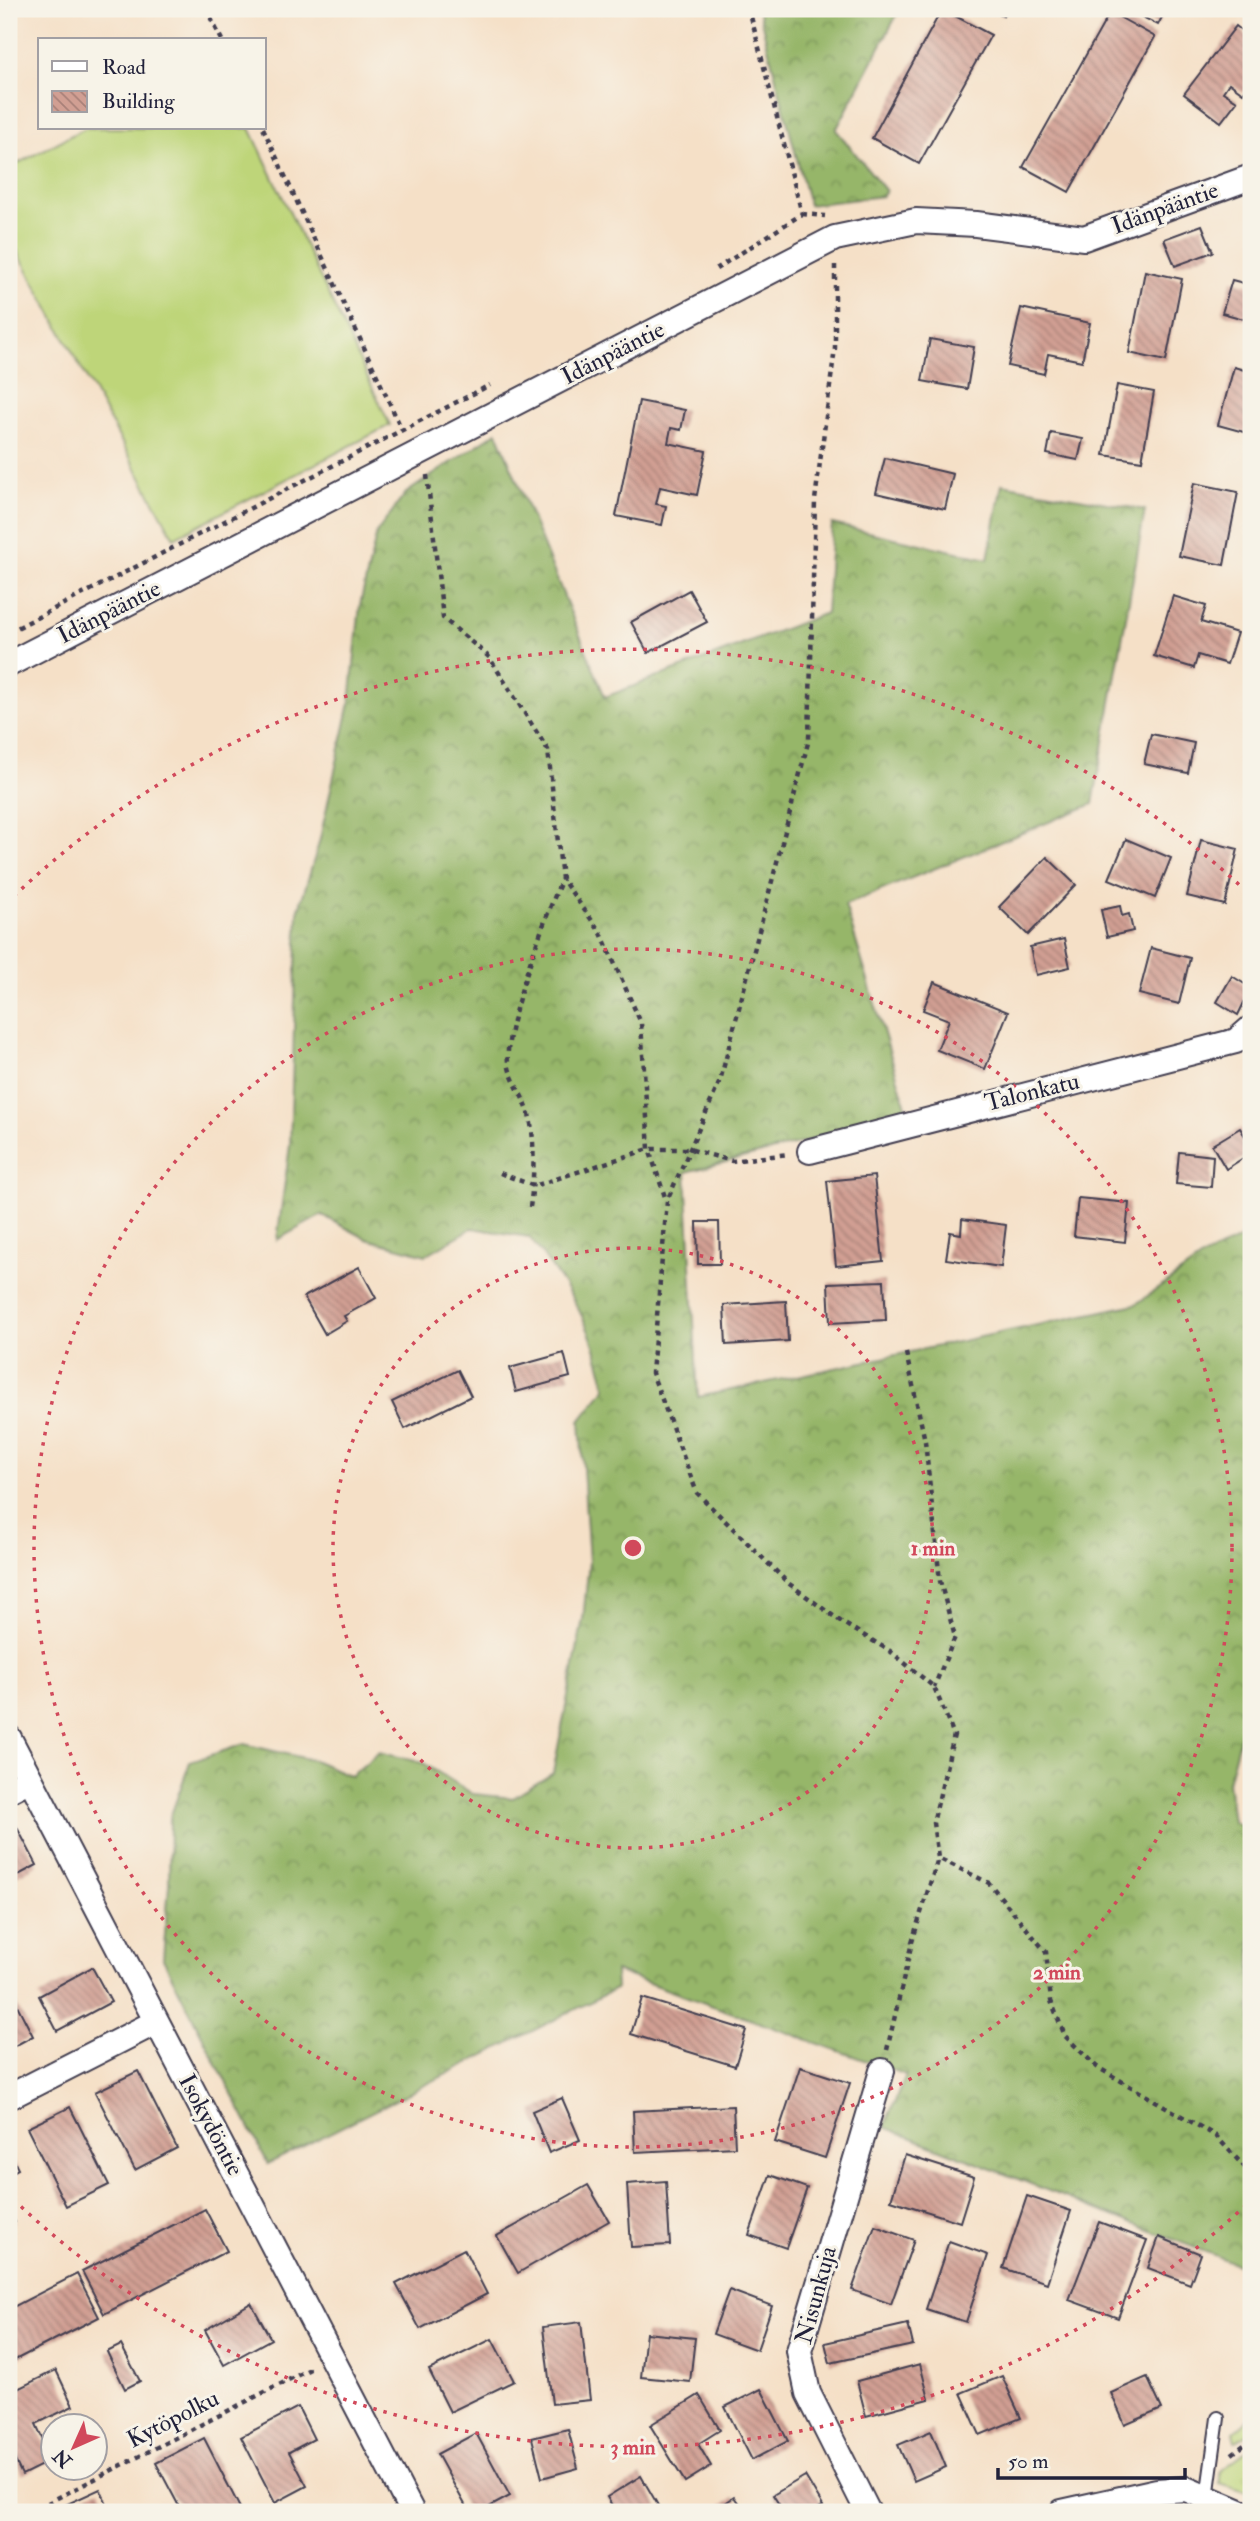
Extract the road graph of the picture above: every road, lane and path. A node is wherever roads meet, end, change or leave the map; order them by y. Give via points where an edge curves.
1 (206, 9) edge
2 (749, 9) edge
3 (221, 38) edge
4 (263, 130) edge
5 (1251, 177) edge
6 (802, 214) junction
7 (838, 214) dead end
8 (830, 227) junction
9 (710, 273) dead end
10 (501, 380) dead end
11 (402, 430) junction
12 (424, 450) junction
13 (9, 632) edge
14 (9, 664) edge
15 (562, 879) junction
16 (1251, 1028) edge
17 (649, 1149) junction
18 (689, 1149) junction
19 (810, 1151) joint
20 (500, 1173) dead end
21 (534, 1186) junction
22 (667, 1201) junction
23 (530, 1207) dead end
24 (906, 1353) dead end
25 (934, 1687) junction
26 (9, 1738) edge
27 (19, 1784) edge
28 (938, 1858) junction
29 (156, 2022) junction
30 (882, 2071) joint
31 (9, 2097) edge
32 (1251, 2174) edge
33 (333, 2357) junction
34 (1218, 2418) dead end
35 (1207, 2498) junction
36 (30, 2512) edge
37 (412, 2512) edge
38 (868, 2512) edge
39 (1062, 2512) edge
40 (1240, 2512) edge

1 - 3 path
2 - 6 path
4 - 11 path
5 - 8 street, Idänpääntie via 1084,238 916,221
6 - 8 path
6 - 9 path
7 - 8 path
8 - 12 street, Idänpääntie
8 - 18 path via 835,348 815,500 809,739 720,1081
10 - 11 path
11 - 13 path
12 - 14 street, Idänpääntie
12 - 15 path via 443,618 489,657 548,750
15 - 17 path via 601,933 641,1023
15 - 21 path via 508,1038 508,1064 529,1113
16 - 19 street, Talonkatu via 1236,1041
17 - 18 path
17 - 21 path
17 - 22 path
18 - 19 path via 733,1161
18 - 22 path
20 - 21 path
21 - 23 path
22 - 25 path via 652,1373 698,1493 788,1584 890,1651
24 - 25 path via 925,1441 940,1581 955,1637
25 - 28 path via 954,1735 933,1823
26 - 27 street, Isokydöntie
27 - 29 street, Isokydöntie
28 - 30 path via 912,1942
28 - 32 path via 989,1883 1046,1952 1051,2001 1065,2036 1097,2067 1216,2136
29 - 31 street
29 - 33 street, Isokydöntie
30 - 38 street, Nisunkuja via 799,2351 808,2393
33 - 36 path, Kytöpolku
33 - 37 street, Isokydöntie
34 - 35 lane
35 - 39 street via 1186,2489 1157,2491
35 - 40 street

